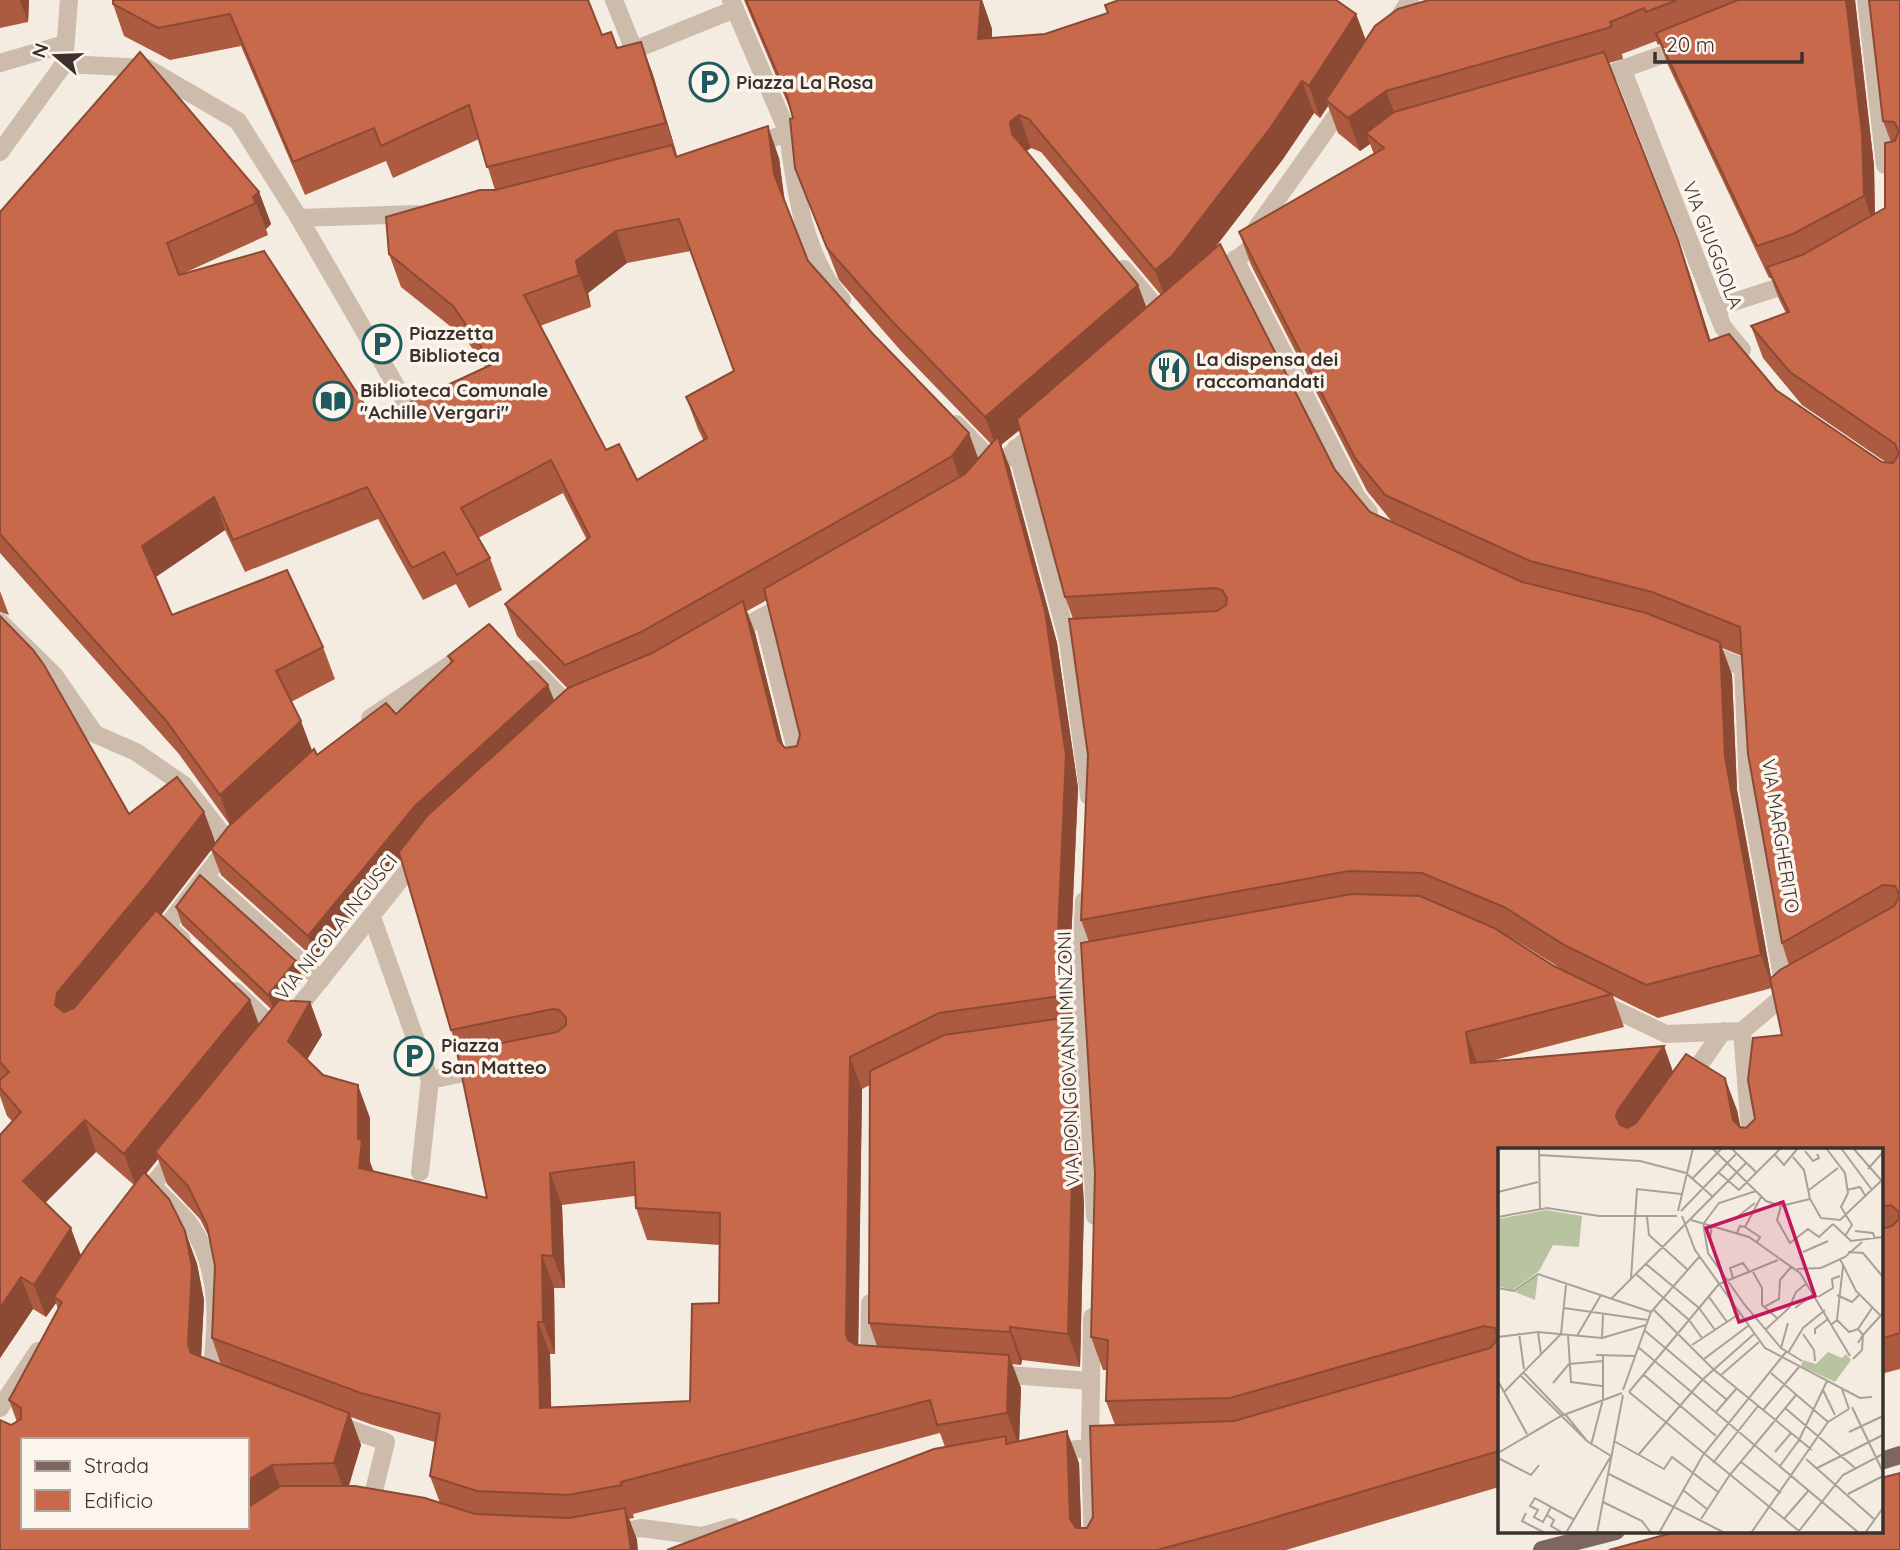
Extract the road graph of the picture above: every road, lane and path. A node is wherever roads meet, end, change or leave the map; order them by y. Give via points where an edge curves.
1 (69, 0) edge
2 (614, 0) edge
3 (1410, 0) edge
4 (1866, 0) edge
5 (733, 4) edge
6 (1697, 42) edge
7 (1383, 43) edge
8 (65, 44) junction
9 (0, 63) edge
10 (64, 64) junction
11 (1623, 71) junction
12 (1356, 85) edge
13 (1571, 86) edge
14 (788, 133) junction
15 (0, 152) edge
16 (729, 152) edge
17 (1892, 164) edge
18 (1886, 188) edge
19 (436, 213) edge
20 (299, 218) junction
21 (1279, 226) edge
22 (1112, 255) edge
23 (1235, 259) junction
24 (1809, 277) edge
25 (1195, 293) edge
26 (1715, 308) junction
27 (856, 317) edge
28 (1165, 319) edge
29 (1749, 359) edge
30 (940, 407) edge
31 (1056, 414) edge
32 (419, 424) edge
33 (1016, 448) junction
34 (996, 465) junction
35 (979, 486) edge
36 (1382, 527) edge
37 (806, 593) edge
38 (763, 617) junction
39 (0, 622) edge
40 (486, 641) edge
41 (716, 642) edge
42 (1684, 644) edge
43 (517, 653) edge
44 (575, 712) edge
45 (354, 731) edge
46 (801, 770) edge
47 (1088, 814) edge
48 (432, 840) edge
49 (205, 876) junction
50 (1085, 883) edge
51 (372, 917) junction
52 (198, 955) edge
53 (218, 974) edge
54 (1809, 979) edge
55 (321, 980) junction
56 (1785, 993) junction
57 (1583, 995) edge
58 (1723, 1031) junction
59 (1742, 1031) junction
60 (498, 1067) edge
61 (430, 1080) junction
62 (1677, 1096) edge
63 (186, 1144) edge
64 (1756, 1148) edge
65 (420, 1172) dead end
66 (152, 1185) junction
67 (131, 1211) edge
68 (1094, 1233) edge
69 (870, 1285) edge
70 (1093, 1300) edge
71 (50, 1332) edge
72 (897, 1367) edge
73 (980, 1373) edge
74 (1091, 1381) junction
75 (236, 1387) edge
76 (0, 1408) edge
77 (311, 1414) edge
78 (1131, 1444) edge
79 (1090, 1445) junction
80 (1038, 1454) edge
81 (1900, 1455) edge
82 (1882, 1461) edge
83 (370, 1507) edge
84 (754, 1521) edge
85 (1612, 1532) edge
86 (702, 1536) junction
87 (593, 1537) edge
88 (689, 1550) edge
89 (1093, 1550) edge
90 (1542, 1550) edge

1 - 8 street
2 - 5 street via 634,50
3 - 7 street
4 - 17 street
5 - 14 street
6 - 11 street
8 - 9 street
8 - 10 street
10 - 15 street
10 - 20 street via 147,68 238,121
11 - 13 street
11 - 26 street, VIA GIUGGIOLA
12 - 23 street
14 - 16 street
14 - 27 street via 796,203 829,286
17 - 18 street
19 - 20 street
20 - 32 street
21 - 23 street
22 - 28 street
23 - 25 street
23 - 36 street via 1357,497
24 - 26 street
26 - 29 street, VIA GIUGGIOLA via 1723,327
30 - 34 street
31 - 33 street
33 - 34 street
33 - 47 street via 1075,641
34 - 35 street
37 - 38 street
38 - 41 street
38 - 46 street
39 - 49 street via 54,675 96,734 136,752 184,785 235,840
40 - 45 street
42 - 56 street, VIA MARGHERITO via 1743,667 1748,788
43 - 44 street
48 - 51 street, VIA NICOLA INGUSCI
49 - 52 street via 163,931
49 - 55 street
50 - 68 street, VIA DON GIOVANNI MINZONI via 1087,965 1078,1039
51 - 55 street, VIA NICOLA INGUSCI
51 - 61 street
53 - 55 street, VIA NICOLA INGUSCI via 274,1037
54 - 56 street
56 - 59 street
57 - 58 street via 1666,1034
58 - 59 street
58 - 62 street
59 - 64 street
60 - 61 street
61 - 65 street
63 - 66 street
66 - 67 street
66 - 75 street via 191,1226 209,1265 218,1322 211,1378
69 - 72 street via 869,1366
70 - 74 street
71 - 76 street
73 - 74 street
74 - 79 street
77 - 83 street via 386,1442
78 - 79 street
79 - 80 street
79 - 89 street
81 - 82 main road
84 - 86 street
85 - 90 main road
86 - 87 street via 641,1528
86 - 88 street

